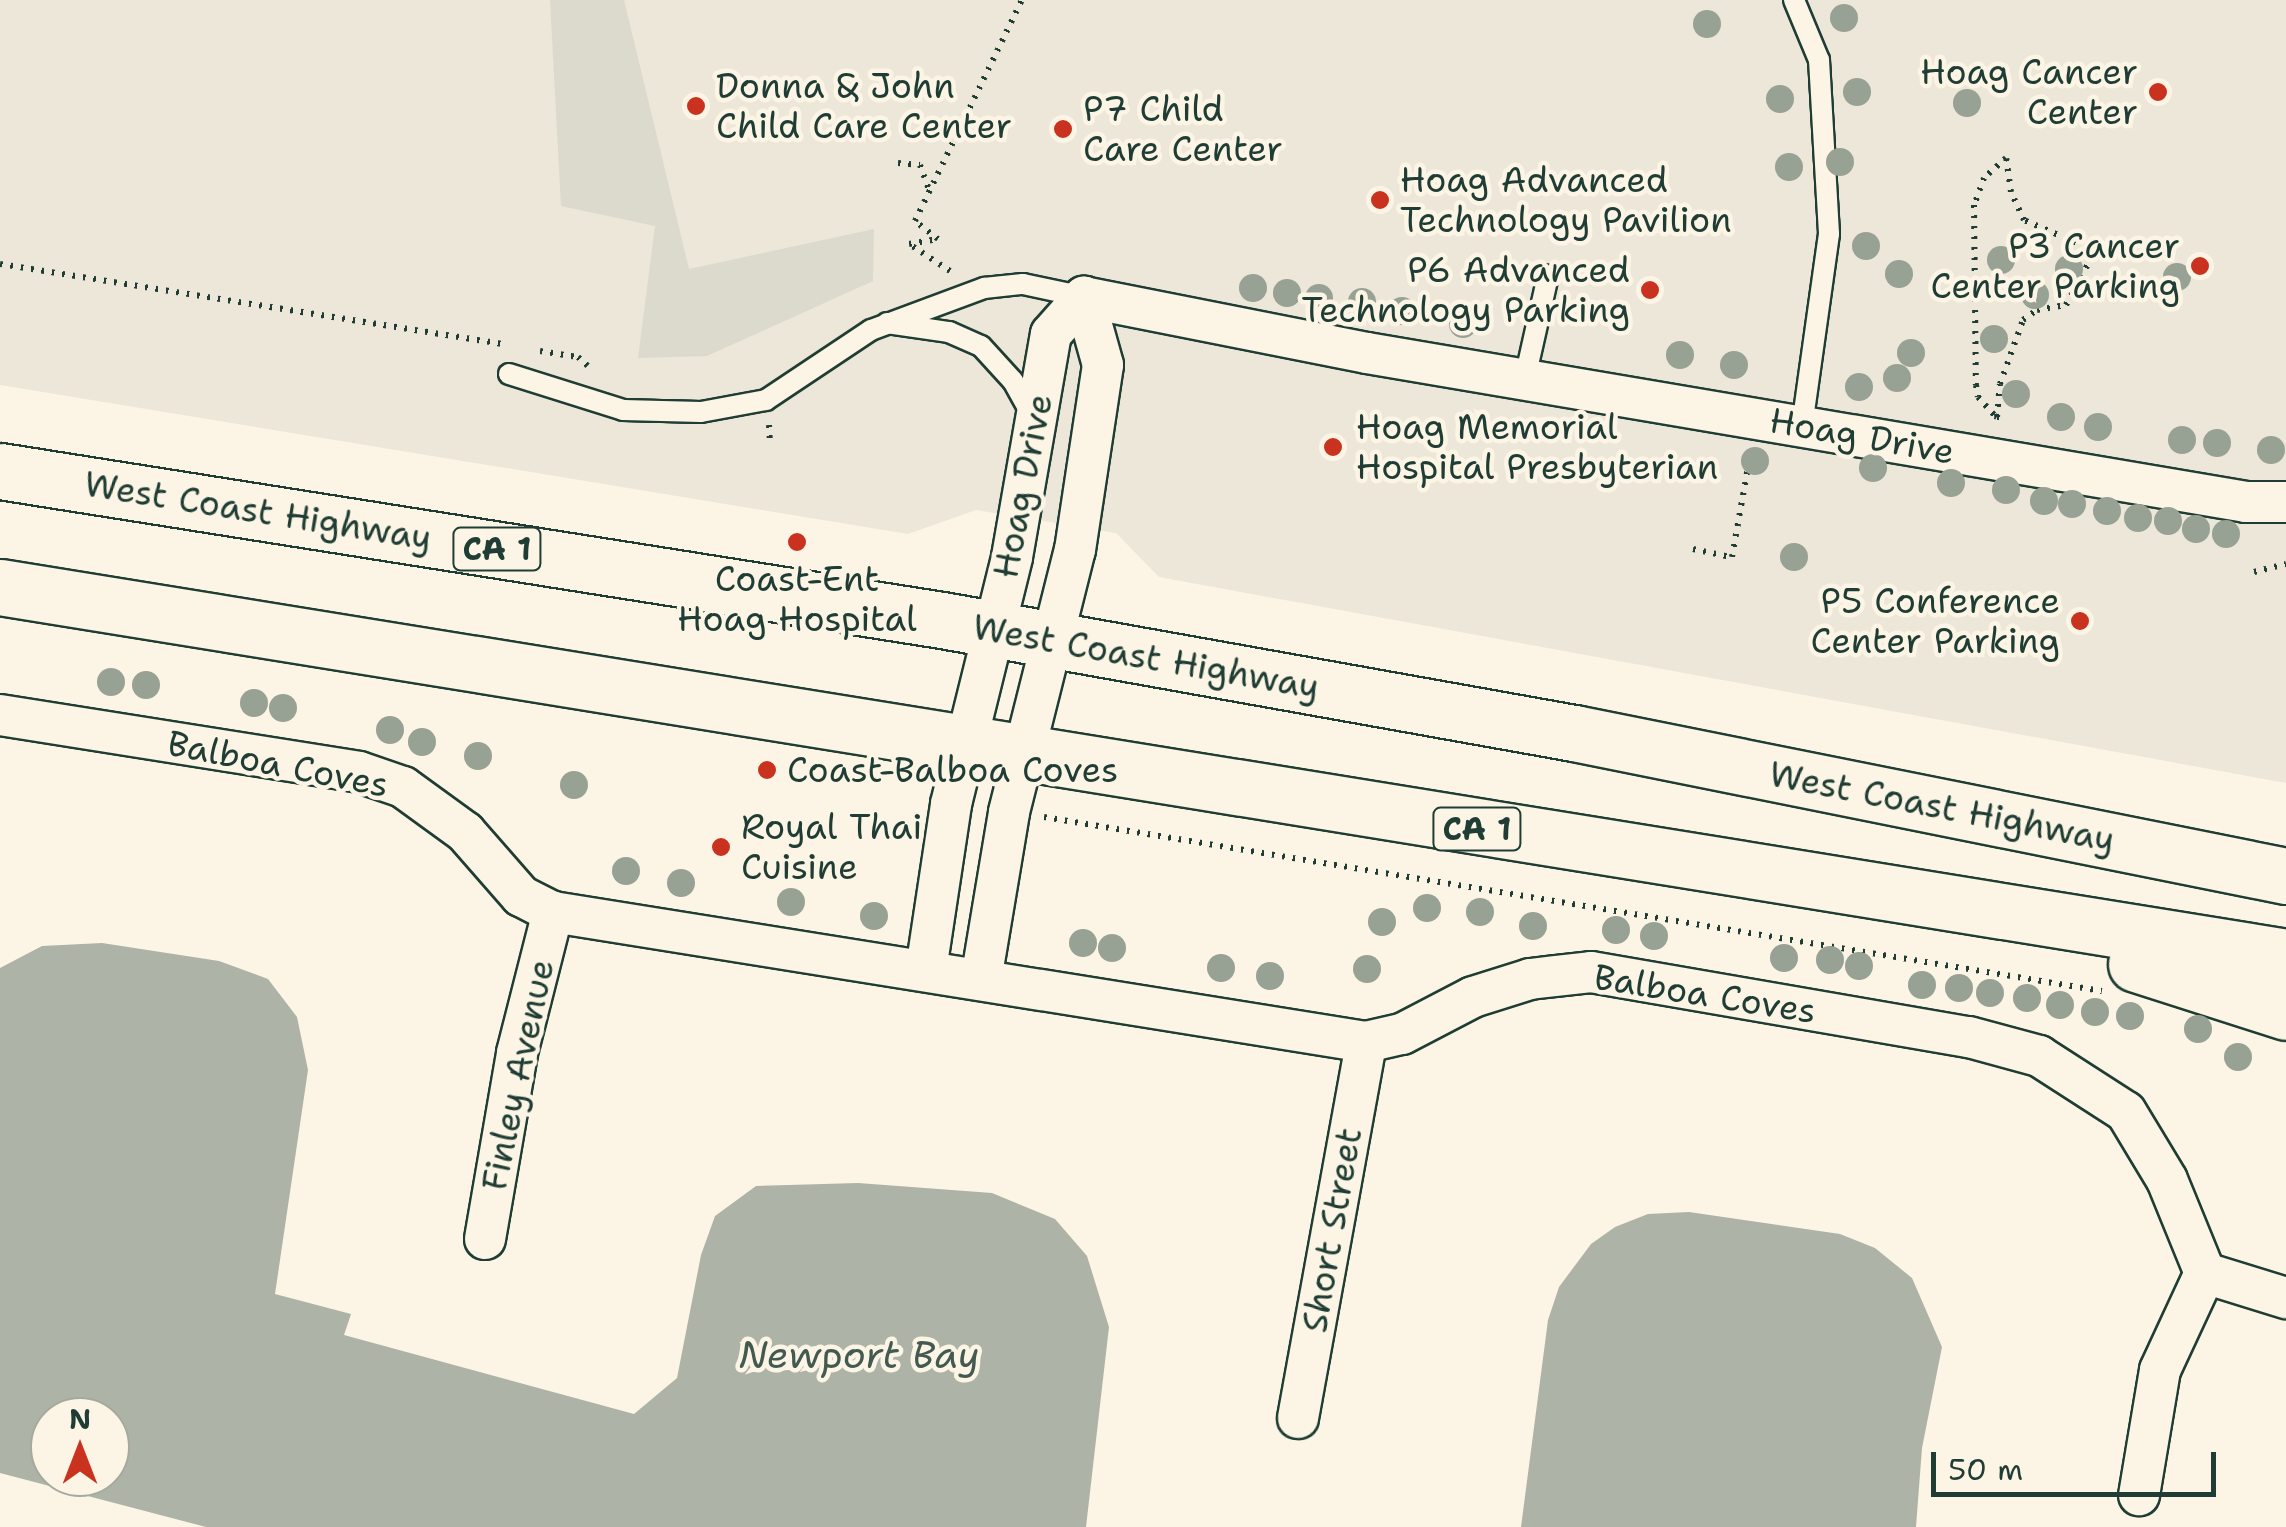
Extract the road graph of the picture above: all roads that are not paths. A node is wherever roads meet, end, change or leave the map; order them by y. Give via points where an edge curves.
1 (1794, 0) edge
2 (1548, 276) dead end
3 (1084, 297) junction
4 (886, 323) junction
5 (509, 374) dead end
6 (1524, 378) junction
7 (1036, 422) junction
8 (1802, 426) junction
9 (0, 470) edge
10 (2286, 502) edge
11 (0, 587) edge
12 (993, 630) junction
13 (1052, 640) junction
14 (0, 714) edge
15 (966, 744) junction
16 (1023, 753) junction
17 (2286, 876) edge
18 (1932, 904) junction
19 (553, 912) junction
20 (2286, 957) edge
21 (926, 970) junction
22 (982, 980) junction
23 (2286, 1012) edge
24 (1366, 1042) junction
25 (485, 1239) dead end
26 (2205, 1273) junction
27 (2286, 1298) edge
28 (1298, 1418) dead end
29 (2140, 1495) dead end

1 - 8 lane via 1819,60 1829,234
2 - 6 lane
3 - 4 lane via 1023,284 984,288
3 - 6 street, Hoag Drive
3 - 7 street, Hoag Drive via 1051,334
3 - 13 street, Hoag Drive via 1103,366 1075,550
4 - 5 lane via 766,400 700,412 622,410
4 - 7 lane via 948,332 981,346 1013,381
6 - 8 street, Hoag Drive
7 - 12 street, Hoag Drive
8 - 10 street, Hoag Drive via 2246,502
9 - 12 highway, West Coast Highway / CA 1
11 - 15 highway, CA 1
12 - 13 highway, West Coast Highway / CA 1
12 - 15 street, Hoag Drive
13 - 16 street, Hoag Drive
13 - 17 highway, West Coast Highway / CA 1 via 1574,733
14 - 19 street, Balboa Coves via 359,772 403,788 465,832 521,896
15 - 16 highway, CA 1
15 - 21 street
16 - 18 highway, CA 1
16 - 22 street
18 - 20 highway, CA 1
18 - 23 highway via 2090,956 2168,970
19 - 21 street, Balboa Coves
19 - 25 street, Finley Avenue via 517,1054
21 - 22 street, Balboa Coves
22 - 24 street, Balboa Coves
24 - 26 street, Balboa Coves via 1402,1034 1473,997 1530,979 1592,972 1969,1037 2039,1056 2126,1112 2167,1180
24 - 28 street, Short Street
26 - 27 street
26 - 29 street via 2160,1370

